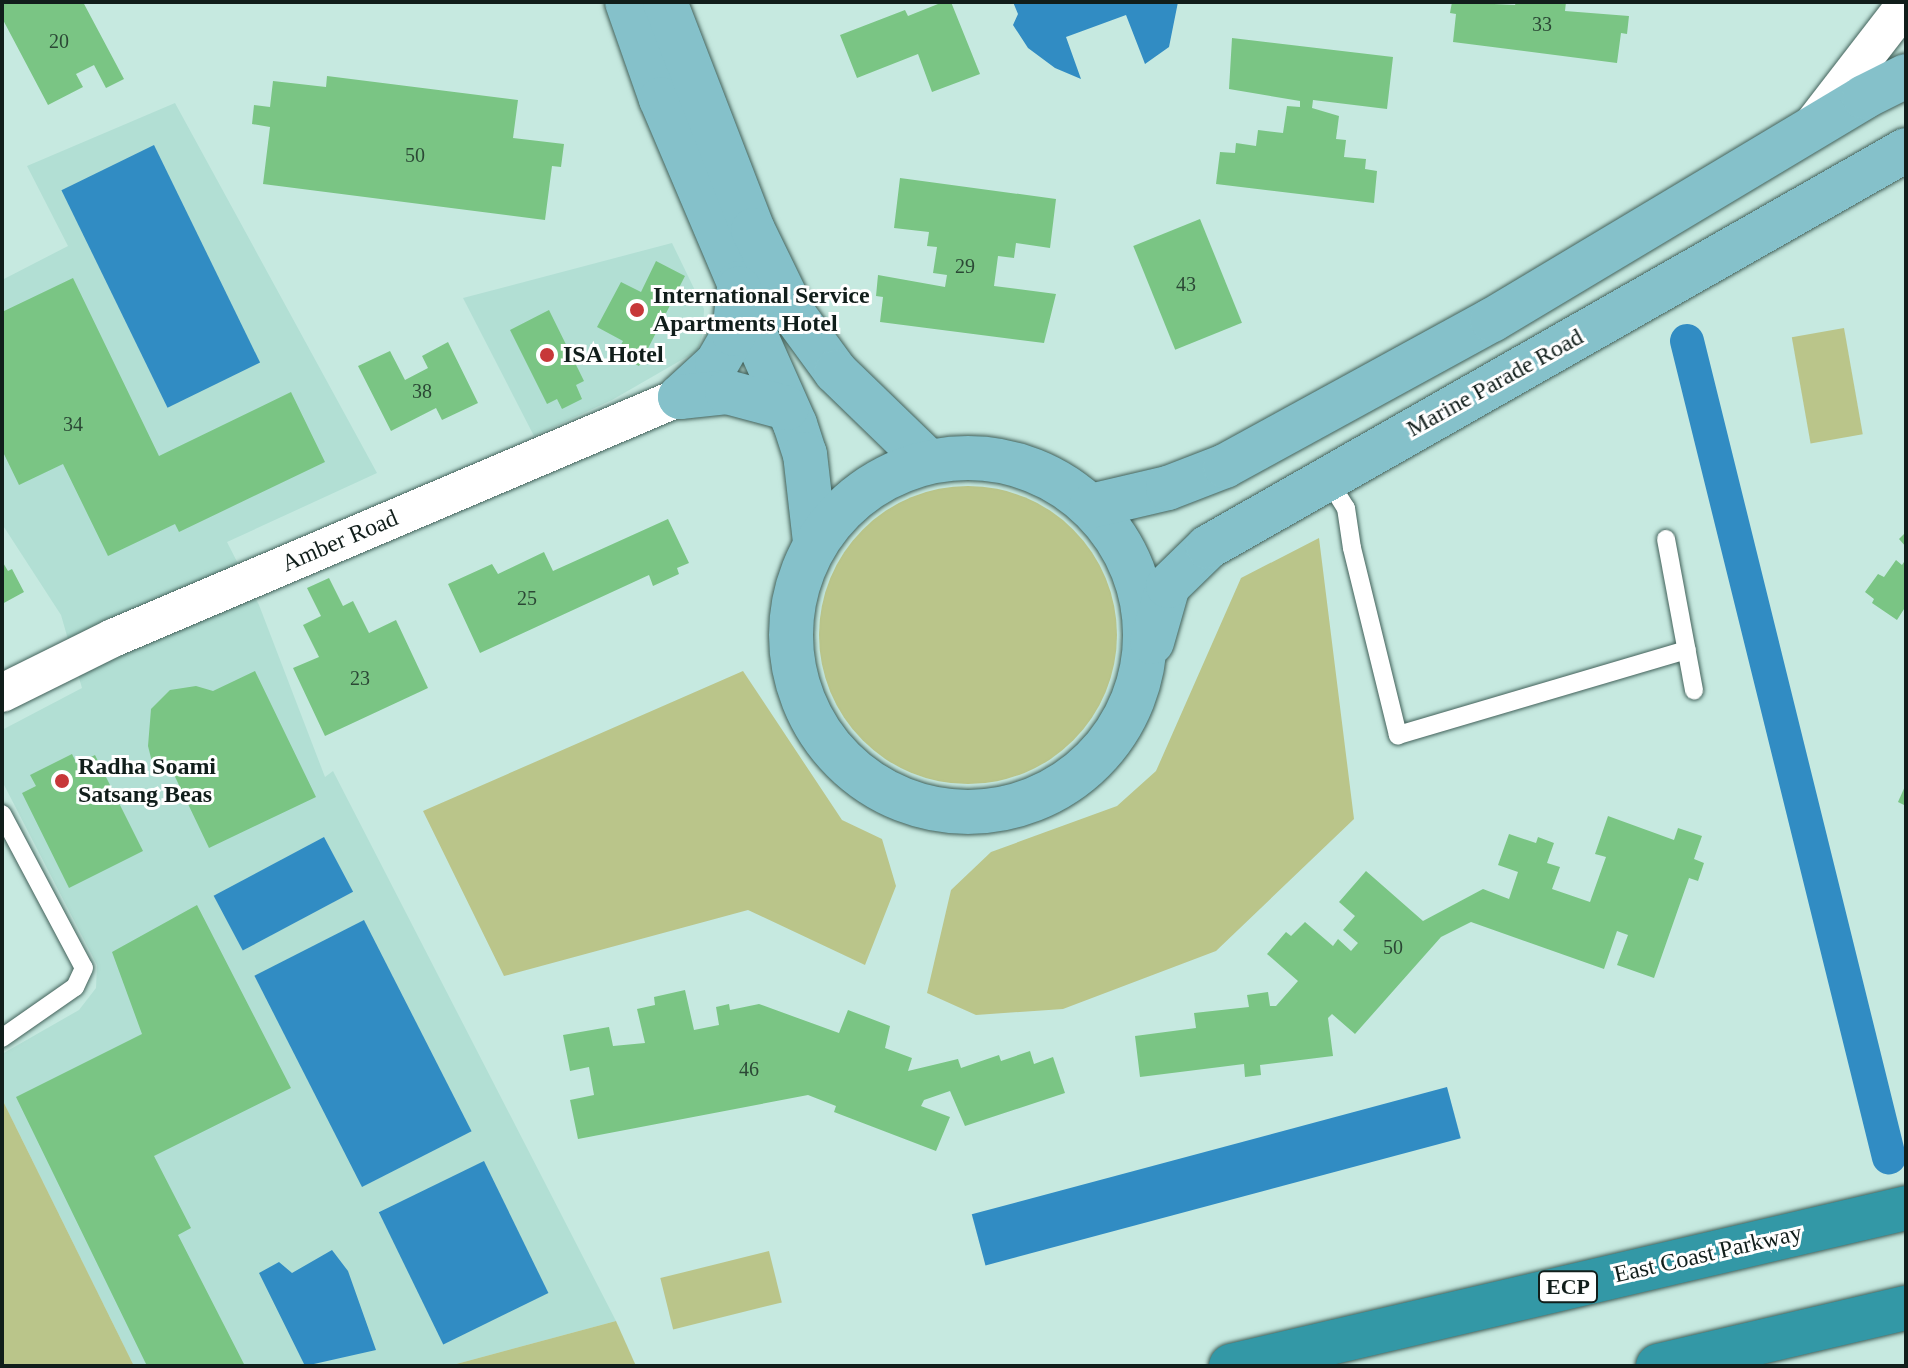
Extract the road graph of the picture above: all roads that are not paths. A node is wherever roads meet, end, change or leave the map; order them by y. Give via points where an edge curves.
1 (627, 2) edge
2 (665, 2) edge
3 (1906, 4) edge
4 (1906, 76) edge
5 (684, 104) junction
6 (1807, 131) junction
7 (1906, 150) edge
8 (739, 283) junction
9 (680, 397) junction
10 (787, 408) junction
11 (928, 461) junction
12 (1327, 478) junction
13 (1091, 506) junction
14 (1666, 539) dead end
15 (815, 542) junction
16 (1687, 650) junction
17 (1144, 667) junction
18 (1694, 690) dead end
19 (2, 693) edge
20 (2, 814) edge
21 (2, 1038) edge
22 (1906, 1208) edge
23 (1906, 1308) edge
24 (1231, 1366) edge
25 (1658, 1366) edge

1 - 5 main road
2 - 5 main road
3 - 6 street
4 - 6 main road
5 - 8 main road
5 - 11 main road via 795,316 836,372
6 - 13 main road via 1492,320 1225,466 1168,488
7 - 12 main road, Marine Parade Road
8 - 9 main road via 734,334 717,363
8 - 10 main road
9 - 10 main road via 727,392
9 - 19 street, Amber Road via 113,638
10 - 15 main road via 805,454
11 - 13 main road via 987,458 1043,474
11 - 15 main road via 884,478 845,505
12 - 16 lane via 1346,508 1398,735
12 - 17 main road, Marine Parade Road via 1208,547 1168,586
13 - 17 main road via 1127,553 1145,609
14 - 16 lane
15 - 17 main road via 797,583 789,627 795,680 816,730 851,770 897,798 949,812 989,811 1052,792 1095,761 1127,718
16 - 18 lane
20 - 21 lane via 84,968 75,987
22 - 24 highway, East Coast Parkway / ECP
23 - 25 highway

